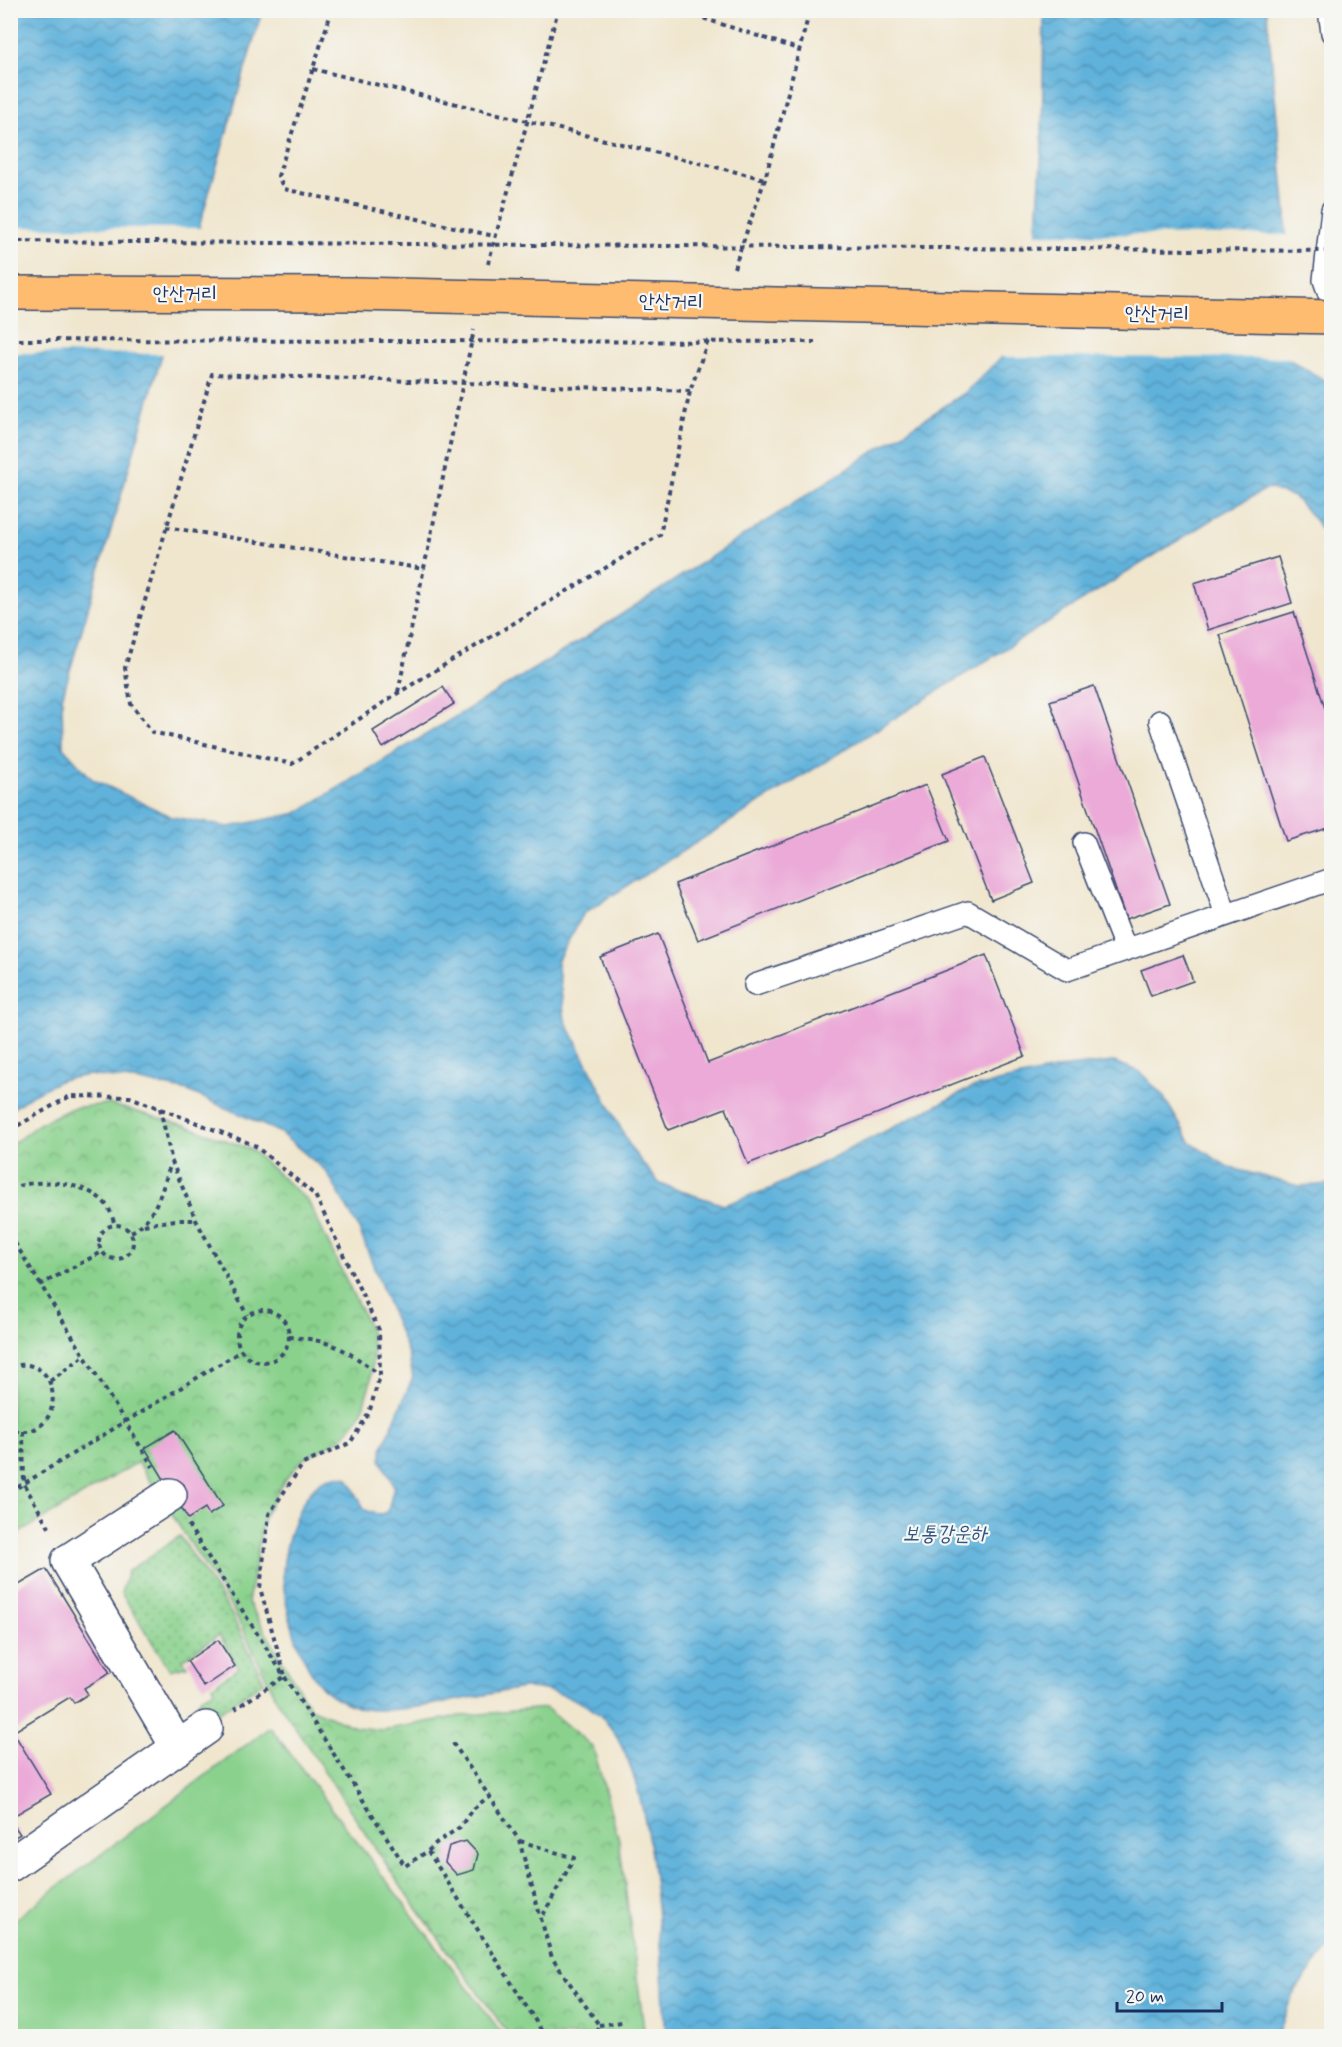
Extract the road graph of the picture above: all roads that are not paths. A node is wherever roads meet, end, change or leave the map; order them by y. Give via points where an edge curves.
1 (1329, 10) edge
2 (1332, 33) edge
3 (1332, 210) edge
4 (10, 293) edge
5 (1332, 303) edge
6 (1332, 317) edge
7 (1160, 721) dead end
8 (1084, 843) dead end
9 (1332, 879) edge
10 (1226, 915) junction
11 (1126, 950) junction
12 (754, 985) dead end
13 (170, 1495) road end
14 (206, 1728) road end
15 (178, 1748) junction
16 (10, 1865) edge

1 - 2 lane
3 - 5 lane via 1324,280
4 - 6 main road, 안산거리, bridge via 356,294
7 - 10 lane
8 - 11 lane
9 - 10 lane
10 - 11 lane
11 - 12 lane via 1067,970 968,912
13 - 15 street via 68,1561
14 - 15 street
15 - 16 street

